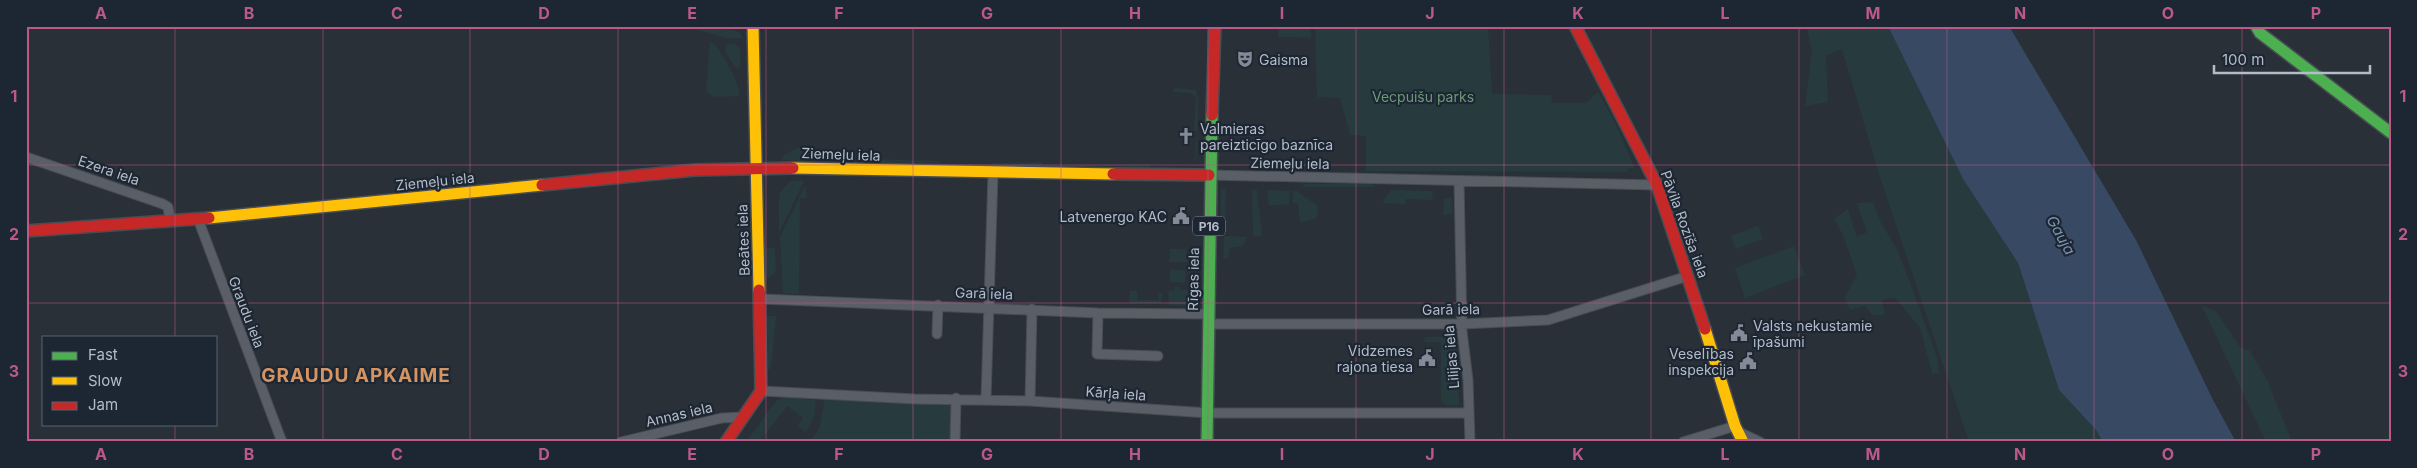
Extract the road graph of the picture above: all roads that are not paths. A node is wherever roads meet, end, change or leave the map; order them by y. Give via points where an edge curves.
1 (753, 26) edge
2 (1214, 26) edge
3 (1575, 26) edge
4 (2256, 26) edge
5 (2391, 133) edge
6 (26, 156) edge
7 (756, 166) junction
8 (993, 173) junction
9 (1210, 175) junction
10 (1460, 181) junction
11 (1657, 185) junction
12 (198, 219) junction
13 (170, 221) junction
14 (26, 232) edge
15 (1688, 276) junction
16 (760, 299) junction
17 (938, 305) junction
18 (990, 307) junction
19 (1032, 309) junction
20 (1098, 312) junction
21 (1208, 319) junction
22 (1462, 324) junction
23 (937, 334) dead end
24 (1158, 356) dead end
25 (762, 391) junction
26 (956, 398) junction
27 (986, 399) junction
28 (1030, 401) junction
29 (1208, 413) junction
30 (1469, 413) junction
31 (744, 417) junction
32 (1739, 433) edge
33 (282, 442) edge
34 (622, 442) edge
35 (726, 442) edge
36 (954, 442) edge
37 (1207, 442) edge
38 (1470, 442) edge
39 (1683, 442) edge
40 (1760, 442) edge

1 - 7 street, Beātes iela
2 - 9 street, Rīgas iela / P16
3 - 11 street, Pāvila Rozīša iela
4 - 5 street via 2260,33
6 - 13 street, Ezera iela via 163,204 168,208
7 - 8 street, Ziemeļu iela
7 - 12 street, Ziemeļu iela
7 - 16 street, Beātes iela
8 - 9 street, Ziemeļu iela
8 - 18 street
9 - 10 street, Ziemeļu iela
9 - 21 street, Rīgas iela / P16
10 - 11 street, Ziemeļu iela
10 - 22 street, Lilijas iela
11 - 15 street, Pāvila Rozīša iela
12 - 13 street, Ziemeļu iela
12 - 33 street, Graudu iela
13 - 14 street, Ziemeļu iela
15 - 22 street, Garā iela via 1548,320
15 - 32 street, Pāvila Rozīša iela
16 - 17 street, Garā iela
16 - 25 street, Beātes iela
17 - 18 street, Garā iela
17 - 23 street
18 - 19 street, Garā iela
18 - 27 street
19 - 20 street, Garā iela
19 - 28 street
20 - 21 street, Garā iela
20 - 24 street via 1097,354
21 - 22 street, Garā iela
21 - 29 street, Rīgas iela / P16
22 - 30 street, Lilijas iela
25 - 26 street, Kārļa iela
25 - 31 street
26 - 27 street, Kārļa iela
26 - 36 street
27 - 28 street, Kārļa iela
28 - 29 street, Kārļa iela
29 - 30 street, Kārļa iela
29 - 37 street, Rīgas iela / P16
30 - 38 street, Lilijas iela
31 - 34 street, Annas iela via 722,418
31 - 35 street
32 - 39 street
32 - 40 street

